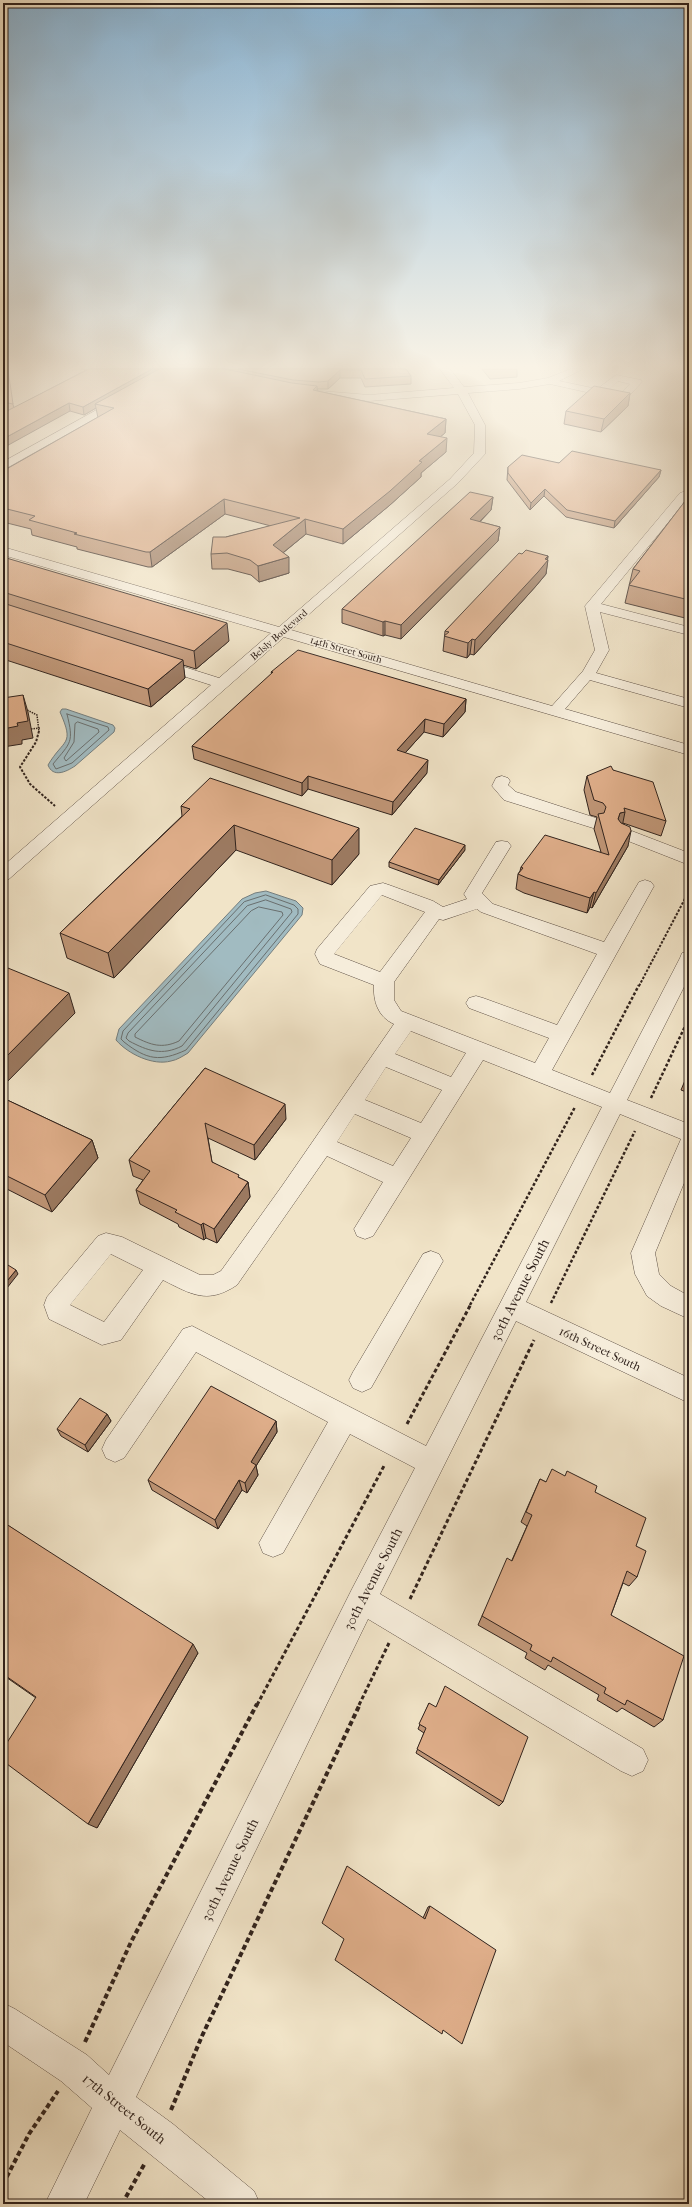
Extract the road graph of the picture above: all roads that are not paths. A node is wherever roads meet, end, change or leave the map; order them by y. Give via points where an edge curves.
1 (462, 472) edge
2 (689, 493) edge
3 (6, 554) edge
4 (592, 606) junction
5 (689, 631) edge
6 (284, 632) junction
7 (144, 659) edge
8 (587, 675) junction
9 (223, 684) junction
10 (689, 704) edge
11 (555, 711) junction
12 (689, 750) edge
13 (502, 781) dead end
14 (593, 823) dead end
15 (624, 833) edge
16 (502, 846) dead end
17 (689, 859) edge
18 (3, 875) edge
19 (646, 886) dead end
20 (480, 901) junction
21 (435, 912) junction
22 (609, 951) junction
23 (689, 958) edge
24 (384, 981) junction
25 (476, 1003) dead end
26 (407, 1021) junction
27 (562, 1035) junction
28 (479, 1050) junction
29 (382, 1057) junction
30 (540, 1074) junction
31 (455, 1087) junction
32 (351, 1103) junction
33 (614, 1104) junction
34 (689, 1133) edge
35 (425, 1134) junction
36 (323, 1145) junction
37 (689, 1145) edge
38 (397, 1178) junction
39 (365, 1229) dead end
40 (431, 1261) dead end
41 (159, 1266) dead end
42 (511, 1306) junction
43 (689, 1308) edge
44 (362, 1380) dead end
45 (689, 1391) edge
46 (345, 1417) junction
47 (115, 1449) dead end
48 (432, 1463) junction
49 (273, 1543) dead end
50 (362, 1599) junction
51 (632, 1760) dead end
52 (3, 2021) edge
53 (115, 2104) junction
54 (64, 2204) edge
55 (240, 2204) edge

1 - 6 street, Belsly Boulevard
2 - 4 street via 684,495
3 - 6 street, 14th Street South
4 - 5 street
4 - 8 street via 602,650
6 - 9 street, Belsly Boulevard
6 - 11 street, 14th Street South
7 - 9 street
8 - 10 street
8 - 11 street
9 - 18 street, Belsly Boulevard
11 - 12 street, 14th Street South
13 - 14 street via 500,786 510,796
15 - 17 street
16 - 20 street via 473,894
19 - 22 street
20 - 21 street via 443,914
20 - 22 street via 487,908
21 - 24 street
21 - 24 street via 427,905 384,889 376,890 324,954 328,959
22 - 27 street
23 - 33 street, 30th Avenue South
24 - 26 street via 385,1008 394,1016
25 - 27 street
26 - 28 street
26 - 29 street
27 - 30 street
28 - 30 street
28 - 31 street
29 - 31 street
29 - 32 street
30 - 33 street
31 - 35 street
32 - 35 street
32 - 36 street
33 - 34 street
33 - 42 street, 30th Avenue South
35 - 38 street
36 - 38 street
36 - 41 street via 229,1278 209,1287 197,1285
37 - 43 street via 643,1252 644,1270 654,1286 668,1298
38 - 39 street
40 - 44 street
42 - 45 street, 16th Street South
42 - 48 street, 30th Avenue South
46 - 47 street via 192,1337
46 - 48 street
46 - 49 street
48 - 50 street, 30th Avenue South
50 - 51 street
50 - 53 street, 30th Avenue South
52 - 53 street, 17th Street South via 74,2068
53 - 54 street, 30th Avenue South
53 - 55 street, 17th Street South via 160,2137

